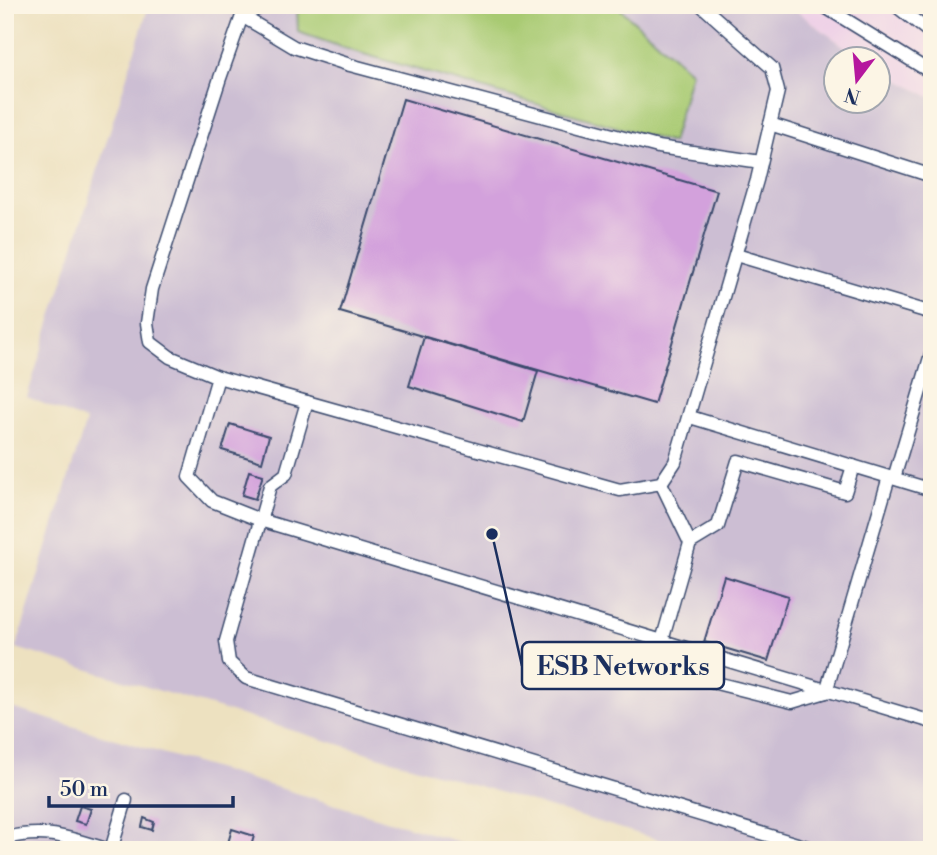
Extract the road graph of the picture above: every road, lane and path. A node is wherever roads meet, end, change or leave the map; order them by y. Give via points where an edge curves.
1 (249, 5) edge
2 (265, 5) edge
3 (701, 5) edge
4 (822, 5) edge
5 (895, 5) edge
6 (242, 16) junction
7 (932, 34) edge
8 (932, 73) edge
9 (771, 124) junction
10 (761, 162) junction
11 (932, 176) edge
12 (736, 255) junction
13 (932, 313) edge
14 (932, 351) edge
15 (218, 377) junction
16 (307, 402) junction
17 (690, 417) junction
18 (853, 466) junction
19 (891, 477) junction
20 (661, 483) junction
21 (932, 490) edge
22 (260, 520) junction
23 (690, 543) junction
24 (662, 641) junction
25 (826, 692) junction
26 (932, 722) edge
27 (126, 800) dead end
28 (5, 838) edge
29 (110, 850) edge
30 (817, 850) edge

1 - 6 lane
2 - 6 lane
3 - 9 lane via 772,68 778,91
4 - 8 lane
5 - 7 lane
6 - 10 lane via 294,47 350,65 659,148
6 - 15 lane via 152,289 147,323 150,342 170,357
9 - 10 lane
9 - 11 lane
10 - 12 lane
12 - 13 lane
12 - 17 lane
14 - 19 lane
15 - 16 lane
15 - 22 lane via 189,477 212,500
16 - 20 lane via 620,490
16 - 22 lane via 286,474 270,486
17 - 18 lane
17 - 20 lane via 676,462
18 - 19 lane
18 - 23 lane via 845,492 738,461 718,526
19 - 21 lane
19 - 25 lane
20 - 23 lane
22 - 24 lane
22 - 30 lane via 226,641 229,662 246,678
23 - 24 lane
24 - 25 lane
24 - 25 lane via 692,669 716,683 792,702
25 - 26 lane
27 - 29 lane
28 - 29 lane via 32,832 61,835

